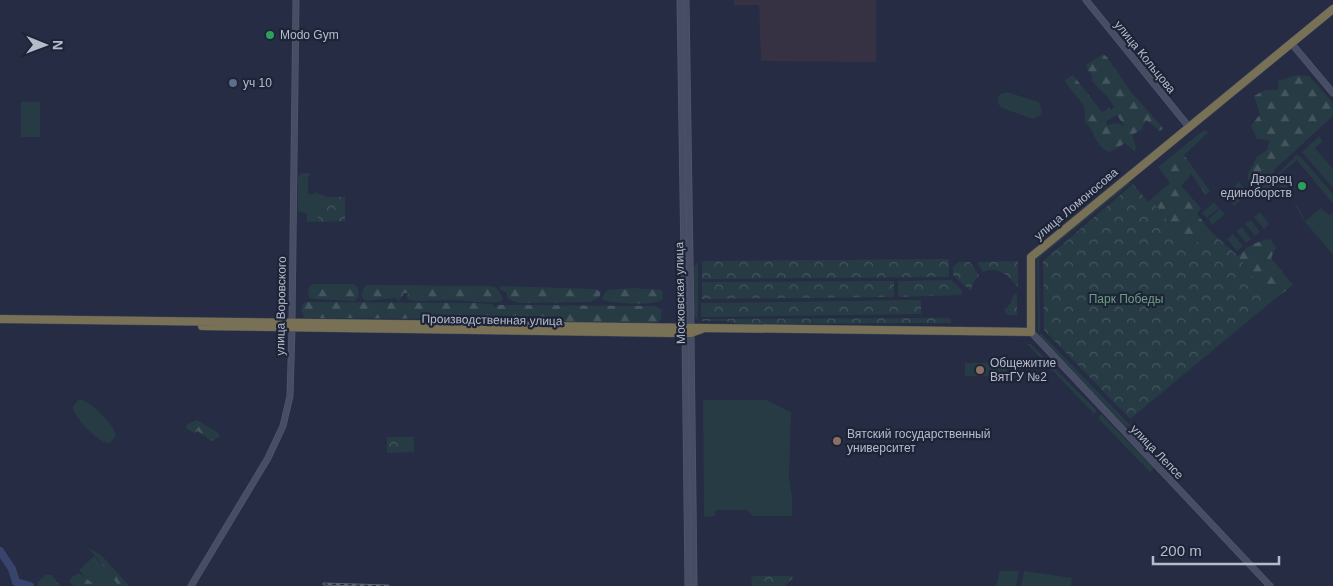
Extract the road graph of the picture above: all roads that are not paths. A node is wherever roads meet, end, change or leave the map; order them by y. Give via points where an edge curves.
1 (296, 0) edge
2 (680, 0) edge
3 (686, 0) edge
4 (1086, 0) edge
5 (1333, 9) edge
6 (1292, 44) junction
7 (1333, 94) edge
8 (1189, 127) junction
9 (687, 259) junction
10 (0, 319) edge
11 (28, 322) junction
12 (0, 324) edge
13 (292, 326) junction
14 (688, 330) junction
15 (1031, 332) junction
16 (690, 494) junction
17 (191, 586) edge
18 (688, 586) edge
19 (694, 586) edge
20 (1270, 586) edge

1 - 13 main road, улица Воровского
2 - 9 main road, Московская улица
3 - 9 main road, Московская улица
4 - 8 main road, улица Кольцова
5 - 6 highway, улица Ломоносова
6 - 7 main road
6 - 8 highway, улица Ломоносова
8 - 15 highway, улица Ломоносова via 1031,257
9 - 14 main road, Московская улица
10 - 11 highway
11 - 12 highway
11 - 13 highway, Производственная улица
13 - 14 highway, Производственная улица
13 - 17 main road, улица Воровского via 290,396 283,426 268,458
14 - 15 highway
14 - 16 main road, Московская улица
15 - 20 main road, улица Лепсе
16 - 18 main road, Московская улица
16 - 19 main road, Московская улица

